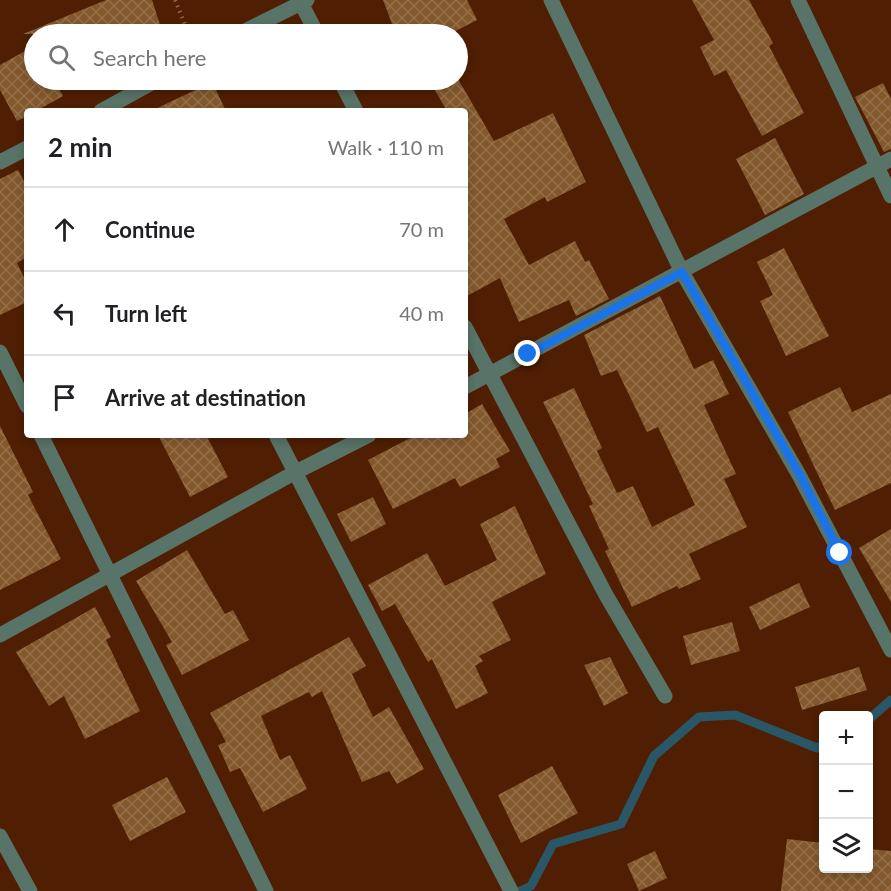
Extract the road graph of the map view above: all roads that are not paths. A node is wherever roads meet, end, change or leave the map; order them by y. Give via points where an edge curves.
1 (551, 0) edge
2 (798, 0) edge
3 (304, 2) edge
4 (259, 24) edge
5 (313, 24) edge
6 (144, 90) edge
7 (345, 90) edge
8 (122, 106) edge
9 (354, 108) edge
10 (24, 150) edge
11 (891, 159) edge
12 (0, 162) edge
13 (876, 167) junction
14 (891, 196) edge
15 (682, 272) junction
16 (468, 333) edge
17 (0, 352) edge
18 (489, 375) junction
19 (468, 386) edge
20 (24, 400) edge
21 (42, 438) edge
22 (277, 438) edge
23 (363, 438) edge
24 (294, 473) junction
25 (110, 574) junction
26 (0, 635) edge
27 (891, 650) edge
28 (665, 696) dead end
29 (0, 836) edge
30 (509, 887) edge
31 (30, 891) edge
32 (266, 891) edge

1 - 15 street
2 - 13 street
3 - 4 street
3 - 5 street
6 - 8 street
7 - 9 street
10 - 12 street
11 - 13 street
13 - 14 street
13 - 15 street
15 - 18 street
15 - 27 street via 800,475
16 - 18 street
17 - 20 street
18 - 19 street
18 - 28 street via 606,595
21 - 25 street
22 - 24 street
23 - 24 street
24 - 25 street
24 - 30 street
25 - 26 street
25 - 32 street
29 - 31 street

